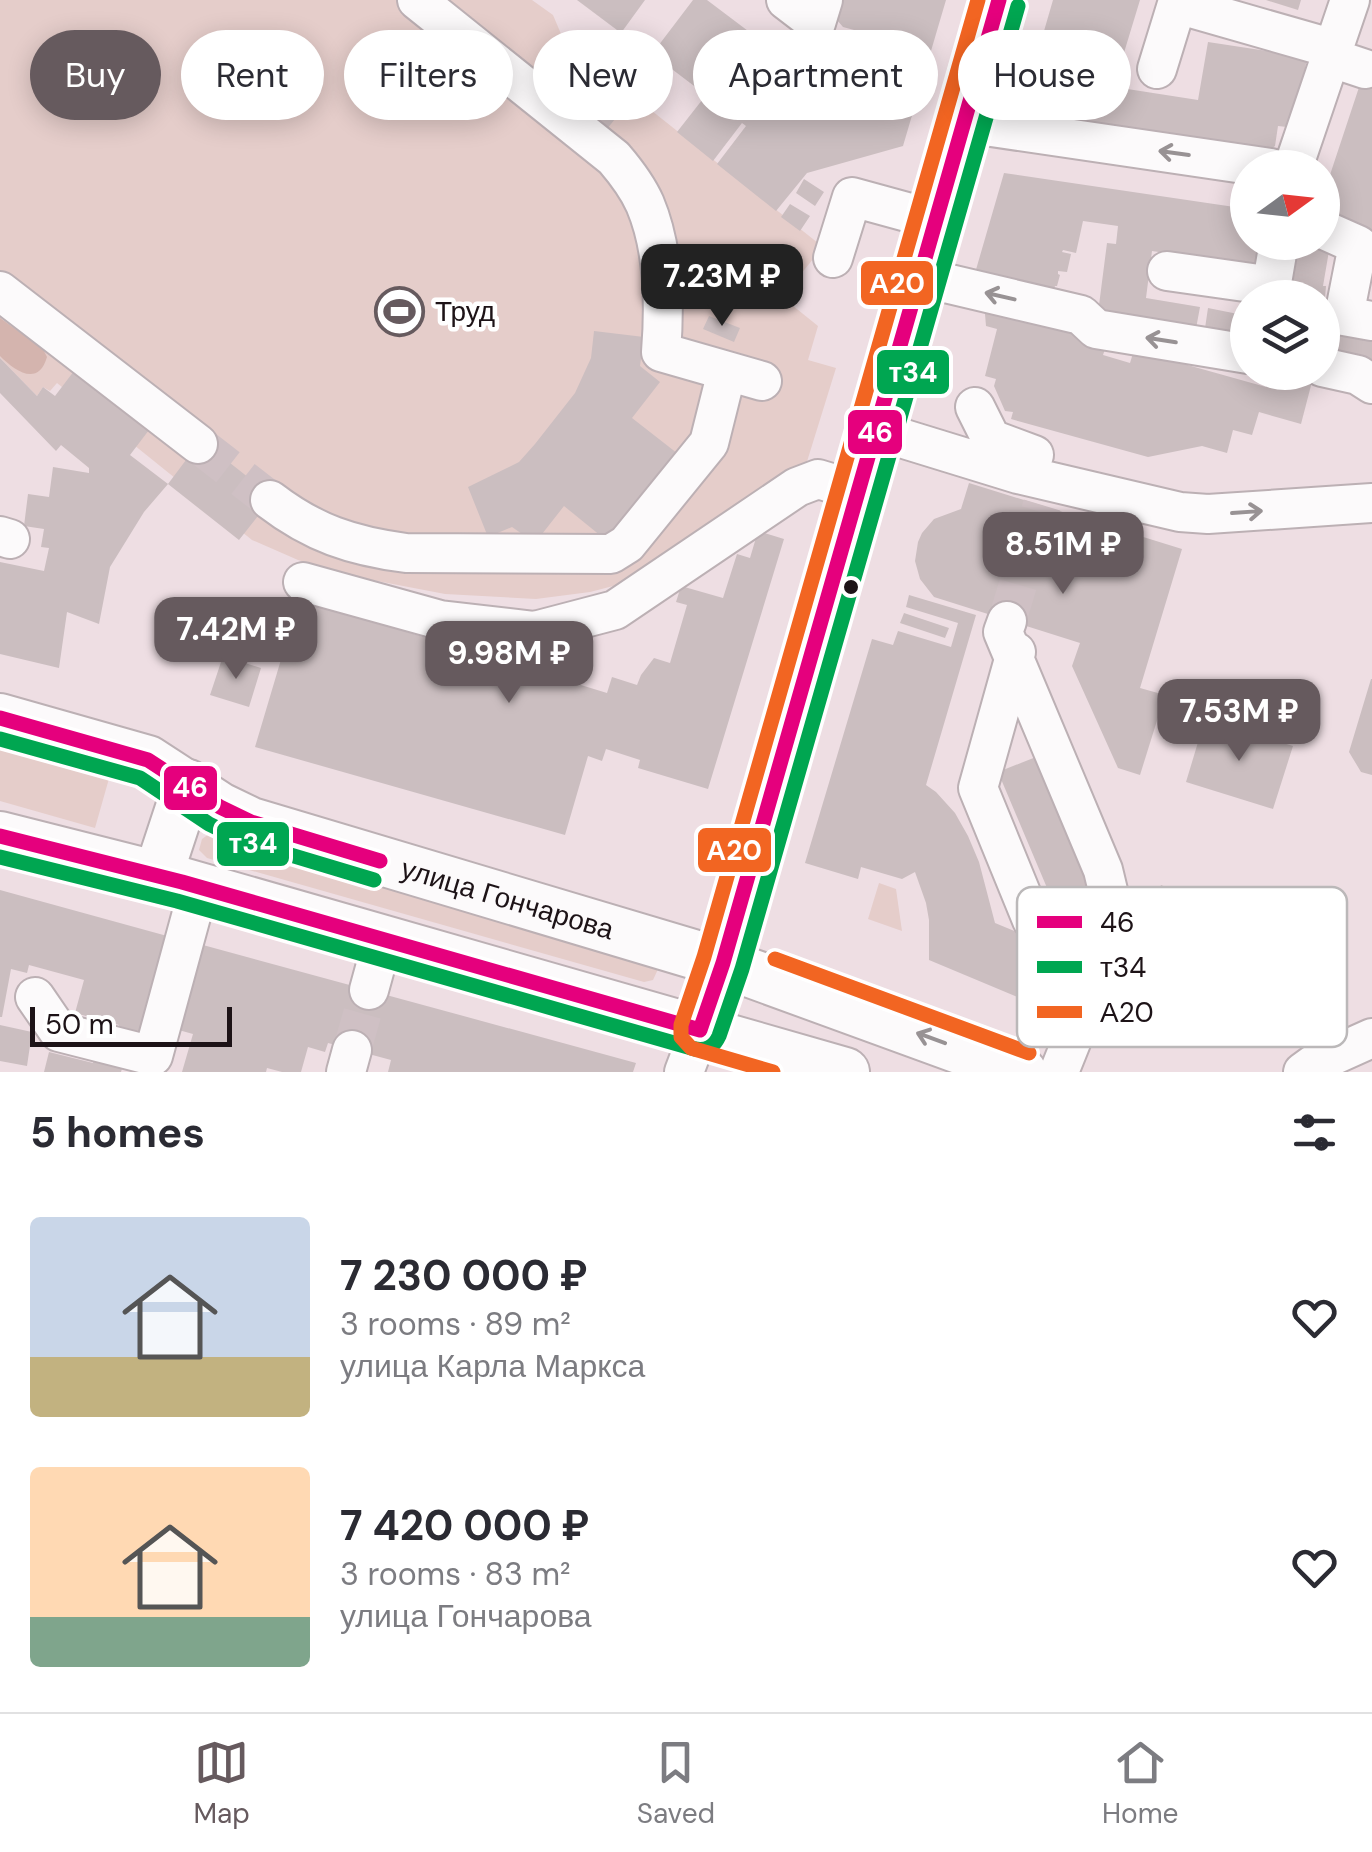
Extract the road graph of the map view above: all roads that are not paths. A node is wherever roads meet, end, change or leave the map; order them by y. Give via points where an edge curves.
1 (416, 0) edge
2 (786, 0) edge
3 (822, 0) edge
4 (999, 0) edge
5 (1350, 0) edge
6 (1344, 59) junction
7 (1158, 69) dead end
8 (964, 123) junction
9 (1301, 150) edge
10 (1230, 162) edge
11 (936, 220) junction
12 (1340, 238) edge
13 (833, 258) dead end
14 (1276, 260) edge
15 (1167, 271) dead end
16 (920, 277) junction
17 (0, 291) edge
18 (1372, 321) edge
19 (1230, 351) edge
20 (1340, 371) edge
21 (1372, 384) edge
22 (975, 407) dead end
23 (876, 430) junction
24 (198, 444) tunnel mouth
25 (858, 491) junction
26 (1054, 496) junction
27 (270, 500) tunnel mouth
28 (1372, 503) edge
29 (304, 582) dead end
30 (0, 718) edge
31 (188, 784) junction
32 (0, 836) edge
33 (179, 881) junction
34 (1018, 887) edge
35 (1107, 887) edge
36 (383, 939) junction
37 (723, 963) junction
38 (369, 990) tunnel mouth
39 (35, 997) dead end
40 (1372, 1038) edge
41 (1069, 1047) edge
42 (692, 1051) edge
43 (160, 1064) edge
44 (845, 1072) edge
45 (1022, 1072) edge
46 (1059, 1072) edge
47 (1303, 1072) edge

1 - 27 street via 614,158 632,180 658,249 660,352 744,376 709,443 628,544 610,554 376,550 322,533
2 - 3 street via 816,23
4 - 8 main road
5 - 6 street
6 - 7 street via 1178,4
6 - 9 street
10 -> 8 street
8 - 11 main road
11 - 13 street via 852,197
11 - 16 main road
12 - 18 street via 1358,245 1344,316
14 - 15 street via 1266,284
19 -> 16 street via 1096,330 1081,315
16 - 23 main road
17 - 24 street
20 - 21 street
22 - 26 street via 991,439 1056,462
23 - 25 main road
23 - 26 street
25 - 29 street via 818,479 796,487 615,610 535,631 440,620
25 - 37 main road
26 -> 28 street via 1208,514
30 - 31 main road, улица Гончарова via 148,760
31 - 33 main road
31 - 37 main road, улица Гончарова via 251,822
32 - 33 main road
33 - 36 main road
33 - 43 street
34 - 35 street via 978,788 1015,635
36 - 38 street
36 - 42 main road
37 - 42 main road
45 -> 37 main road, улица Гончарова
39 - 43 street via 59,1032
40 - 47 street
41 - 46 street
42 - 44 main road

